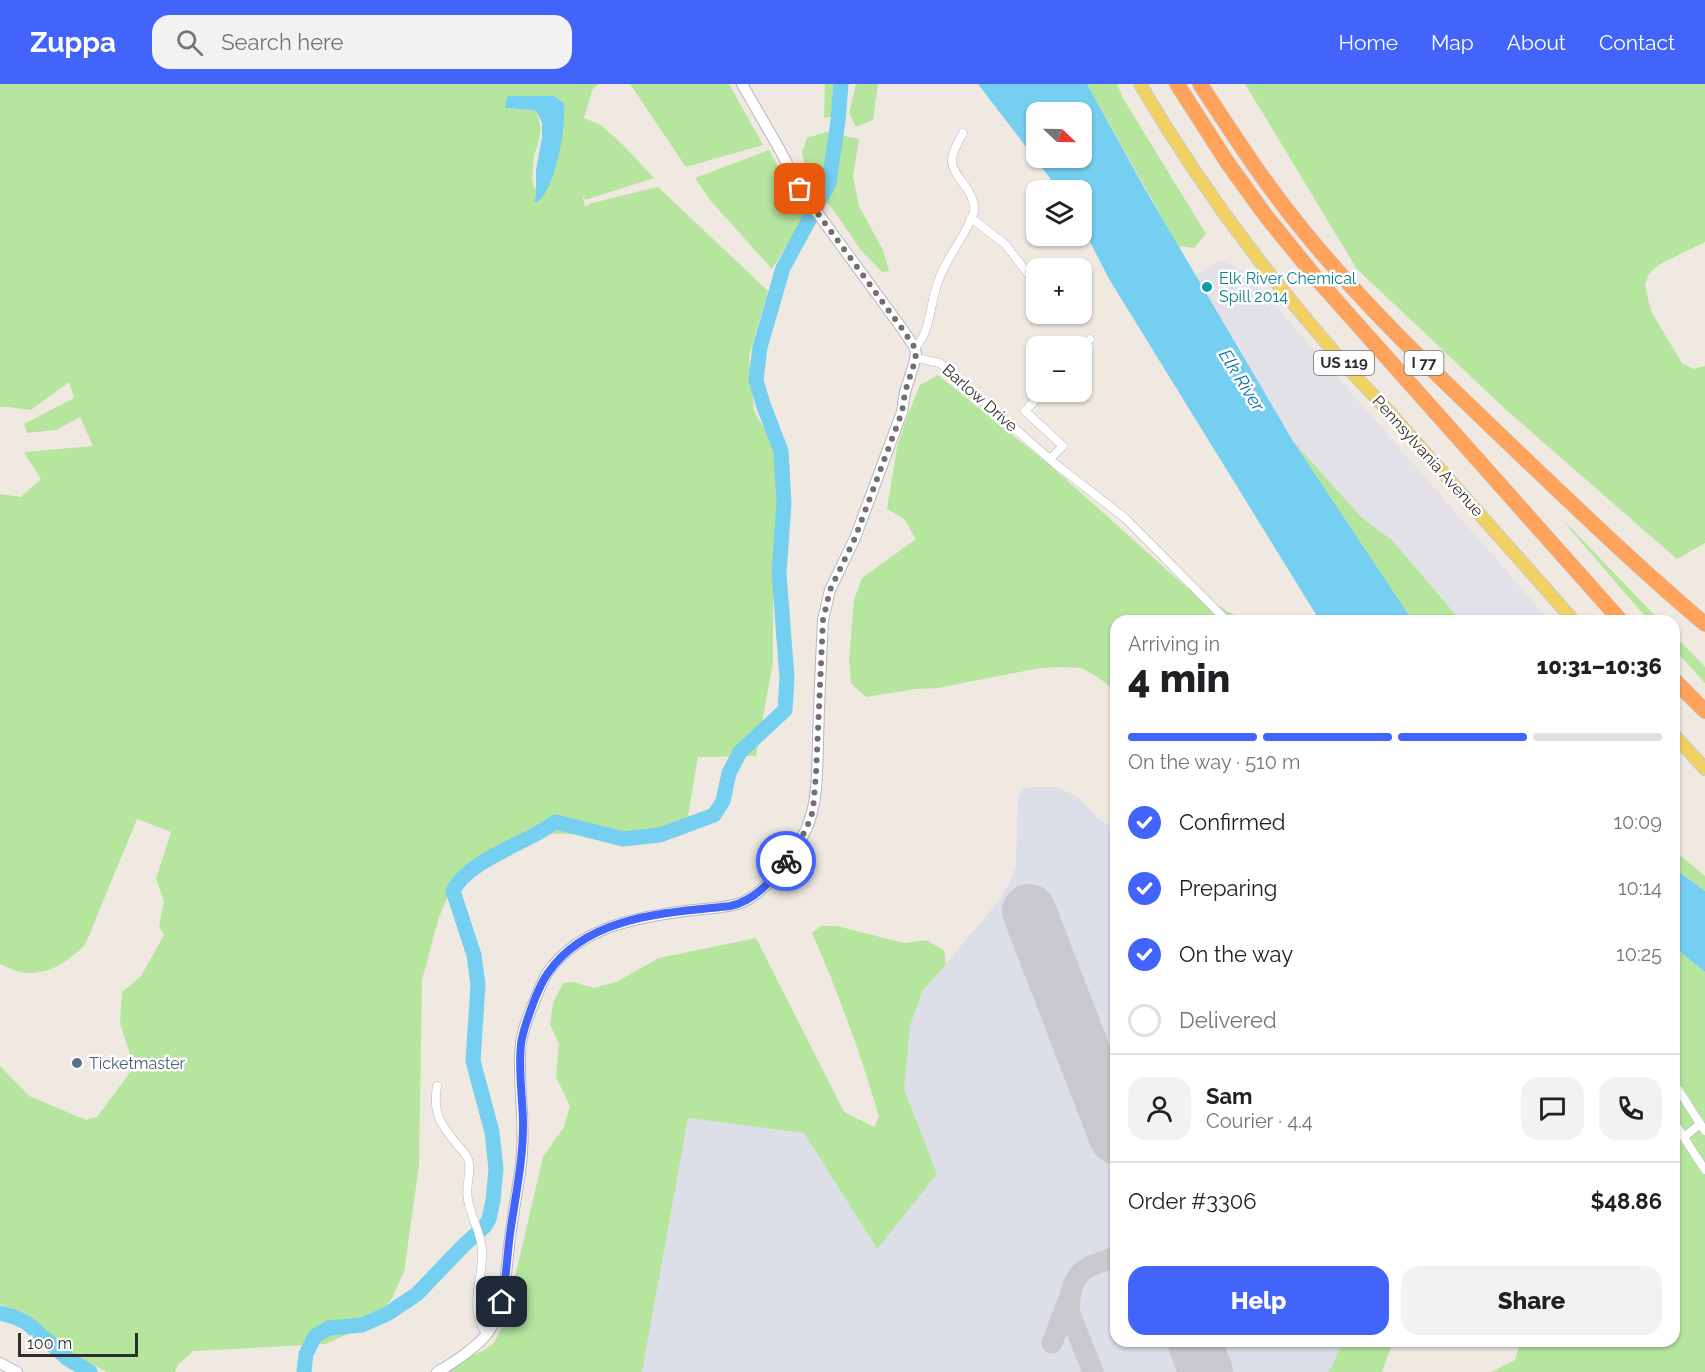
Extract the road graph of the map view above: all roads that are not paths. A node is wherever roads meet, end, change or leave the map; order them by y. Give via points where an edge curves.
1 (742, 84) edge
2 (1140, 84) edge
3 (1177, 84) edge
4 (1200, 84) edge
5 (963, 133) dead end
6 (971, 218) junction
7 (1026, 271) edge
8 (916, 353) junction
9 (1033, 402) edge
10 (1050, 459) junction
11 (1221, 615) edge
12 (1569, 615) edge
13 (1616, 615) edge
14 (1705, 625) edge
15 (1680, 687) edge
16 (1687, 695) junction
17 (1705, 711) edge
18 (1705, 719) edge
19 (1680, 742) edge
20 (1705, 769) edge
21 (437, 1086) dead end
22 (1680, 1093) edge
23 (1702, 1128) edge
24 (1680, 1131) edge
25 (1684, 1137) junction
26 (1705, 1170) edge
27 (487, 1335) junction
28 (0, 1363) edge
29 (17, 1372) edge
30 (437, 1372) edge

1 - 8 street via 805,196
2 - 12 main road, Pennsylvania Avenue / US 119 via 1200,180 1335,354
3 - 13 highway, I 77 via 1227,162 1317,279
4 - 14 highway, I 77 via 1296,222 1364,301 1579,511
5 - 6 street via 952,165 974,201
6 - 7 street via 1005,244
6 - 8 street via 942,271 925,337
8 - 10 street, Barlow Drive via 940,363
8 - 27 street via 894,435 855,538 826,599 815,789 810,820 801,839 772,878 748,900 730,906 649,916 609,927 568,951 541,984 521,1044 522,1151 505,1286 498,1314
9 - 10 street via 1025,411 1063,446
10 - 11 street, Barlow Drive via 1125,518
15 - 16 highway
16 - 17 highway
16 - 18 highway
19 - 20 main road
21 - 27 street via 438,1119 468,1159 467,1199 482,1256 478,1320
22 - 23 street
23 - 25 street
24 - 25 street
25 - 26 street
27 - 30 street
28 - 29 street

